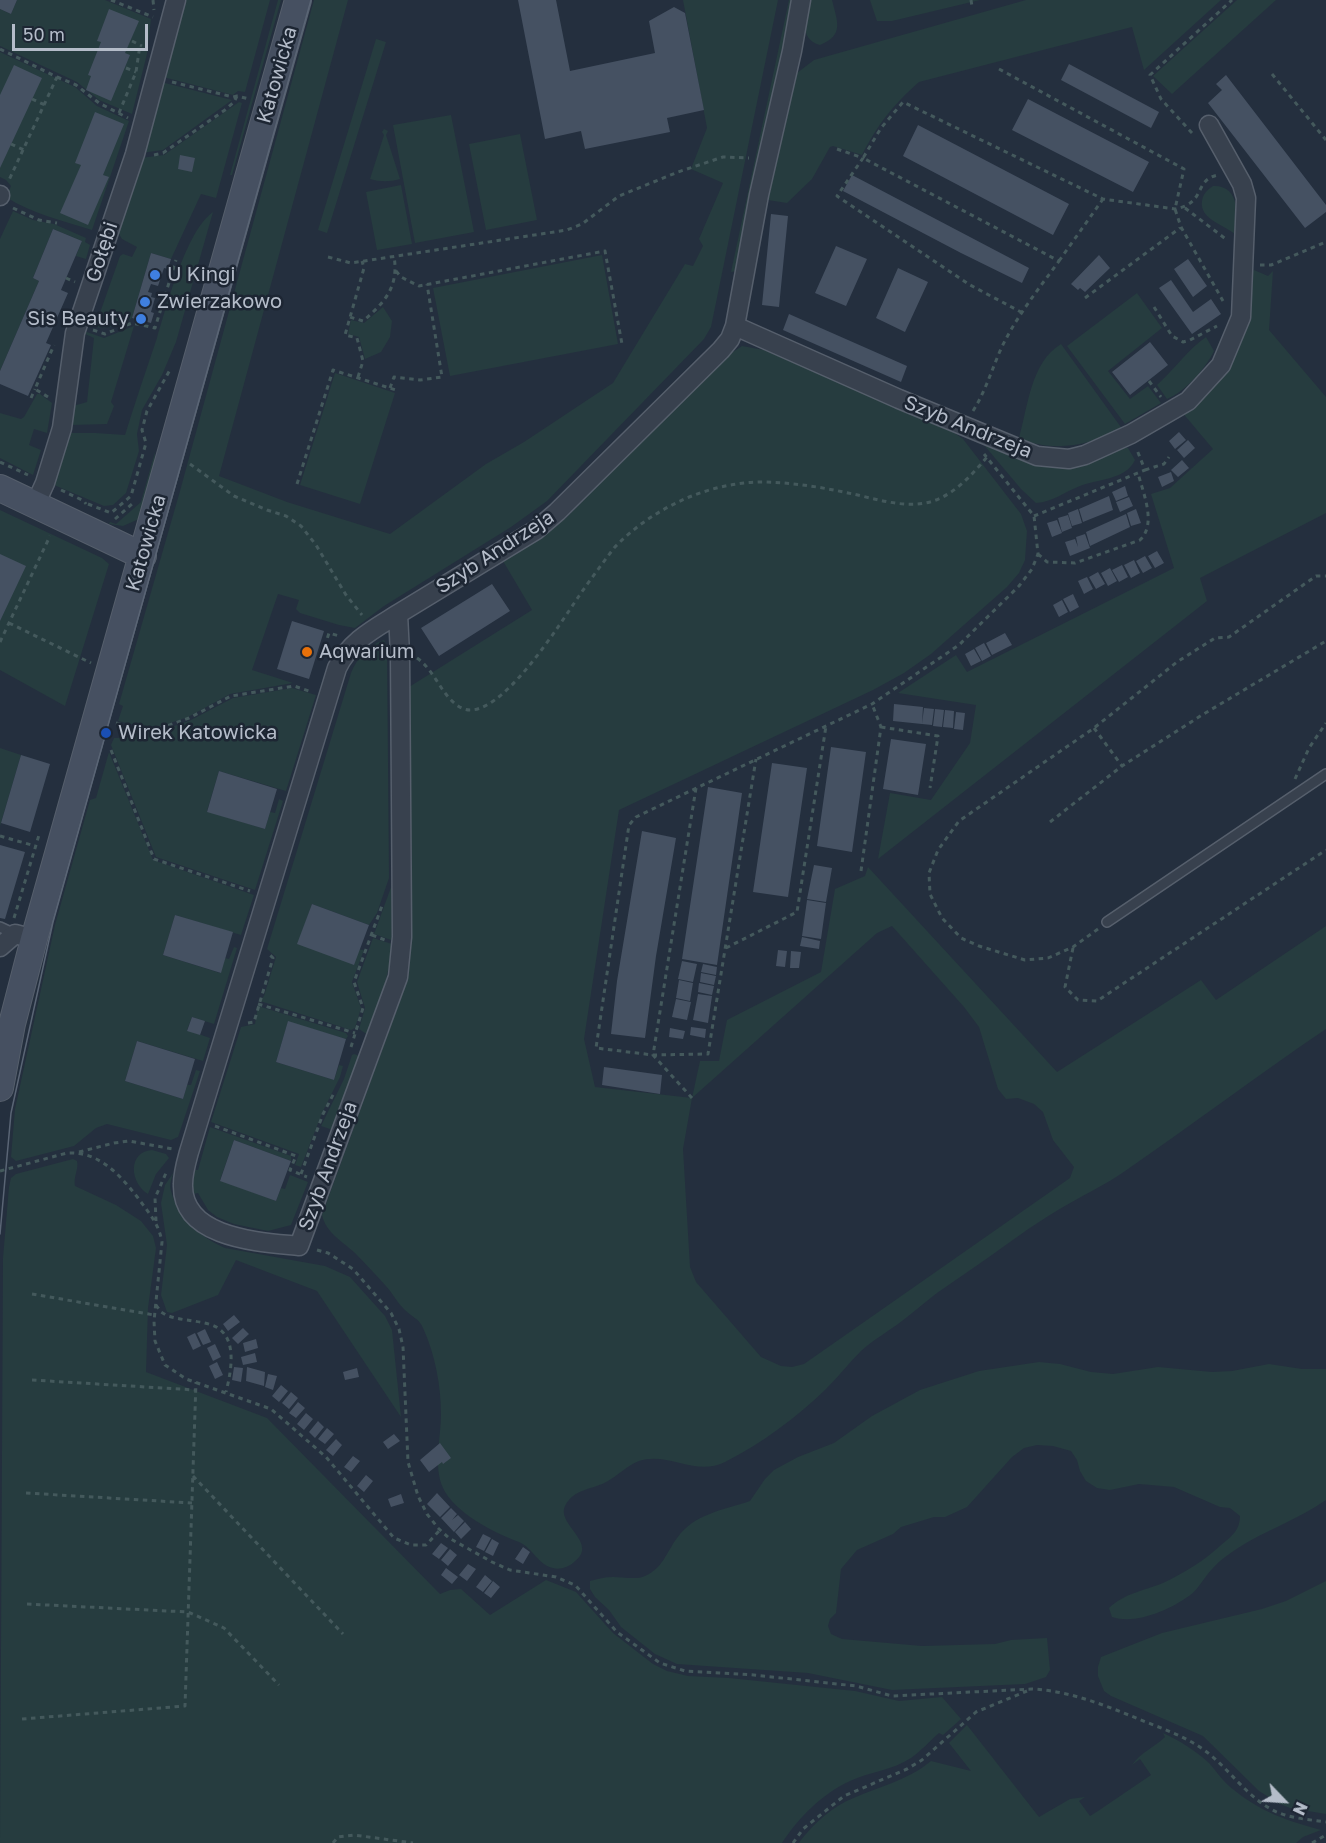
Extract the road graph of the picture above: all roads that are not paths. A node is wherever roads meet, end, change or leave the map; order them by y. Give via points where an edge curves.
1 (176, 0) edge
2 (298, 0) edge
3 (801, 0) edge
4 (1213, 132) road end
5 (735, 326) junction
6 (0, 488) edge
7 (45, 499) junction
8 (143, 556) junction
9 (398, 614) junction
10 (1326, 774) edge
11 (1107, 922) road end
12 (16, 933) edge
13 (0, 947) edge
14 (0, 1088) edge

1 - 7 street, Gołębi via 135,154 75,333 62,428 45,483
2 - 8 street, Katowicka
3 - 5 street, Szyb Andrzeja
4 - 5 street, Szyb Andrzeja via 1246,198 1238,323 1221,365 1188,401 1085,455 1069,459 1037,456
5 - 9 street, Szyb Andrzeja via 721,350 536,530
6 - 7 street
7 - 8 street
8 - 12 street, Katowicka
9 - 9 street, Szyb Andrzeja via 357,640 337,668 189,1152 182,1186 190,1210 227,1235 299,1246 398,977 402,937
10 - 11 lane
12 - 13 street
12 - 14 street, Katowicka via 12,1024

